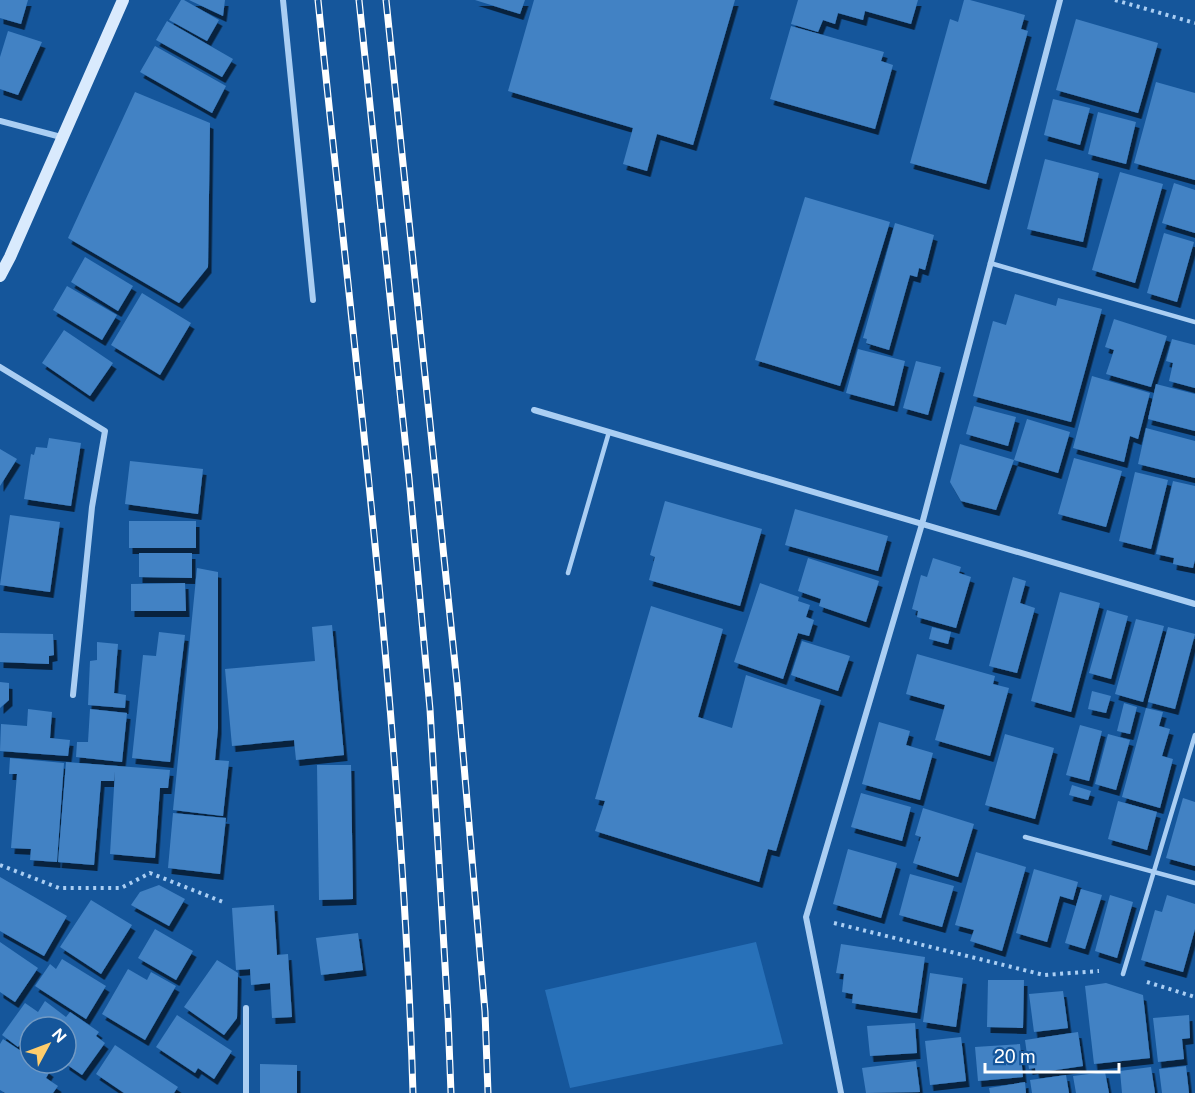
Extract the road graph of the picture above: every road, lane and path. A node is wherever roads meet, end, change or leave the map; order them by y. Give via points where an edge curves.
1 (123, 0) edge
2 (283, 0) edge
3 (1060, 0) edge
4 (1115, 0) edge
5 (1195, 23) edge
6 (0, 121) edge
7 (61, 137) junction
8 (990, 262) junction
9 (0, 276) edge
10 (313, 300) dead end
11 (1195, 322) edge
12 (0, 366) edge
13 (534, 410) dead end
14 (609, 432) junction
15 (922, 524) junction
16 (568, 573) dead end
17 (1194, 602) edge
18 (73, 695) dead end
19 (1195, 735) edge
20 (1025, 837) dead end
21 (0, 865) edge
22 (1154, 871) junction
23 (1195, 883) edge
24 (223, 902) dead end
25 (806, 917) junction
26 (1123, 974) junction
27 (1195, 997) edge
28 (246, 1008) dead end
29 (246, 1093) edge
30 (841, 1093) edge

1 - 7 street
2 - 10 street
3 - 8 street
4 - 5 path
6 - 7 street
7 - 9 street
8 - 11 lane
8 - 15 street
12 - 18 street via 105,431 92,507
13 - 14 street
14 - 15 street
14 - 16 lane
15 - 17 street
15 - 25 street
19 - 22 lane
20 - 22 lane
21 - 24 path via 59,888 121,888 150,873
22 - 23 lane
22 - 26 lane
25 - 26 path via 1044,975 1106,970
25 - 30 street
26 - 27 path
28 - 29 street

